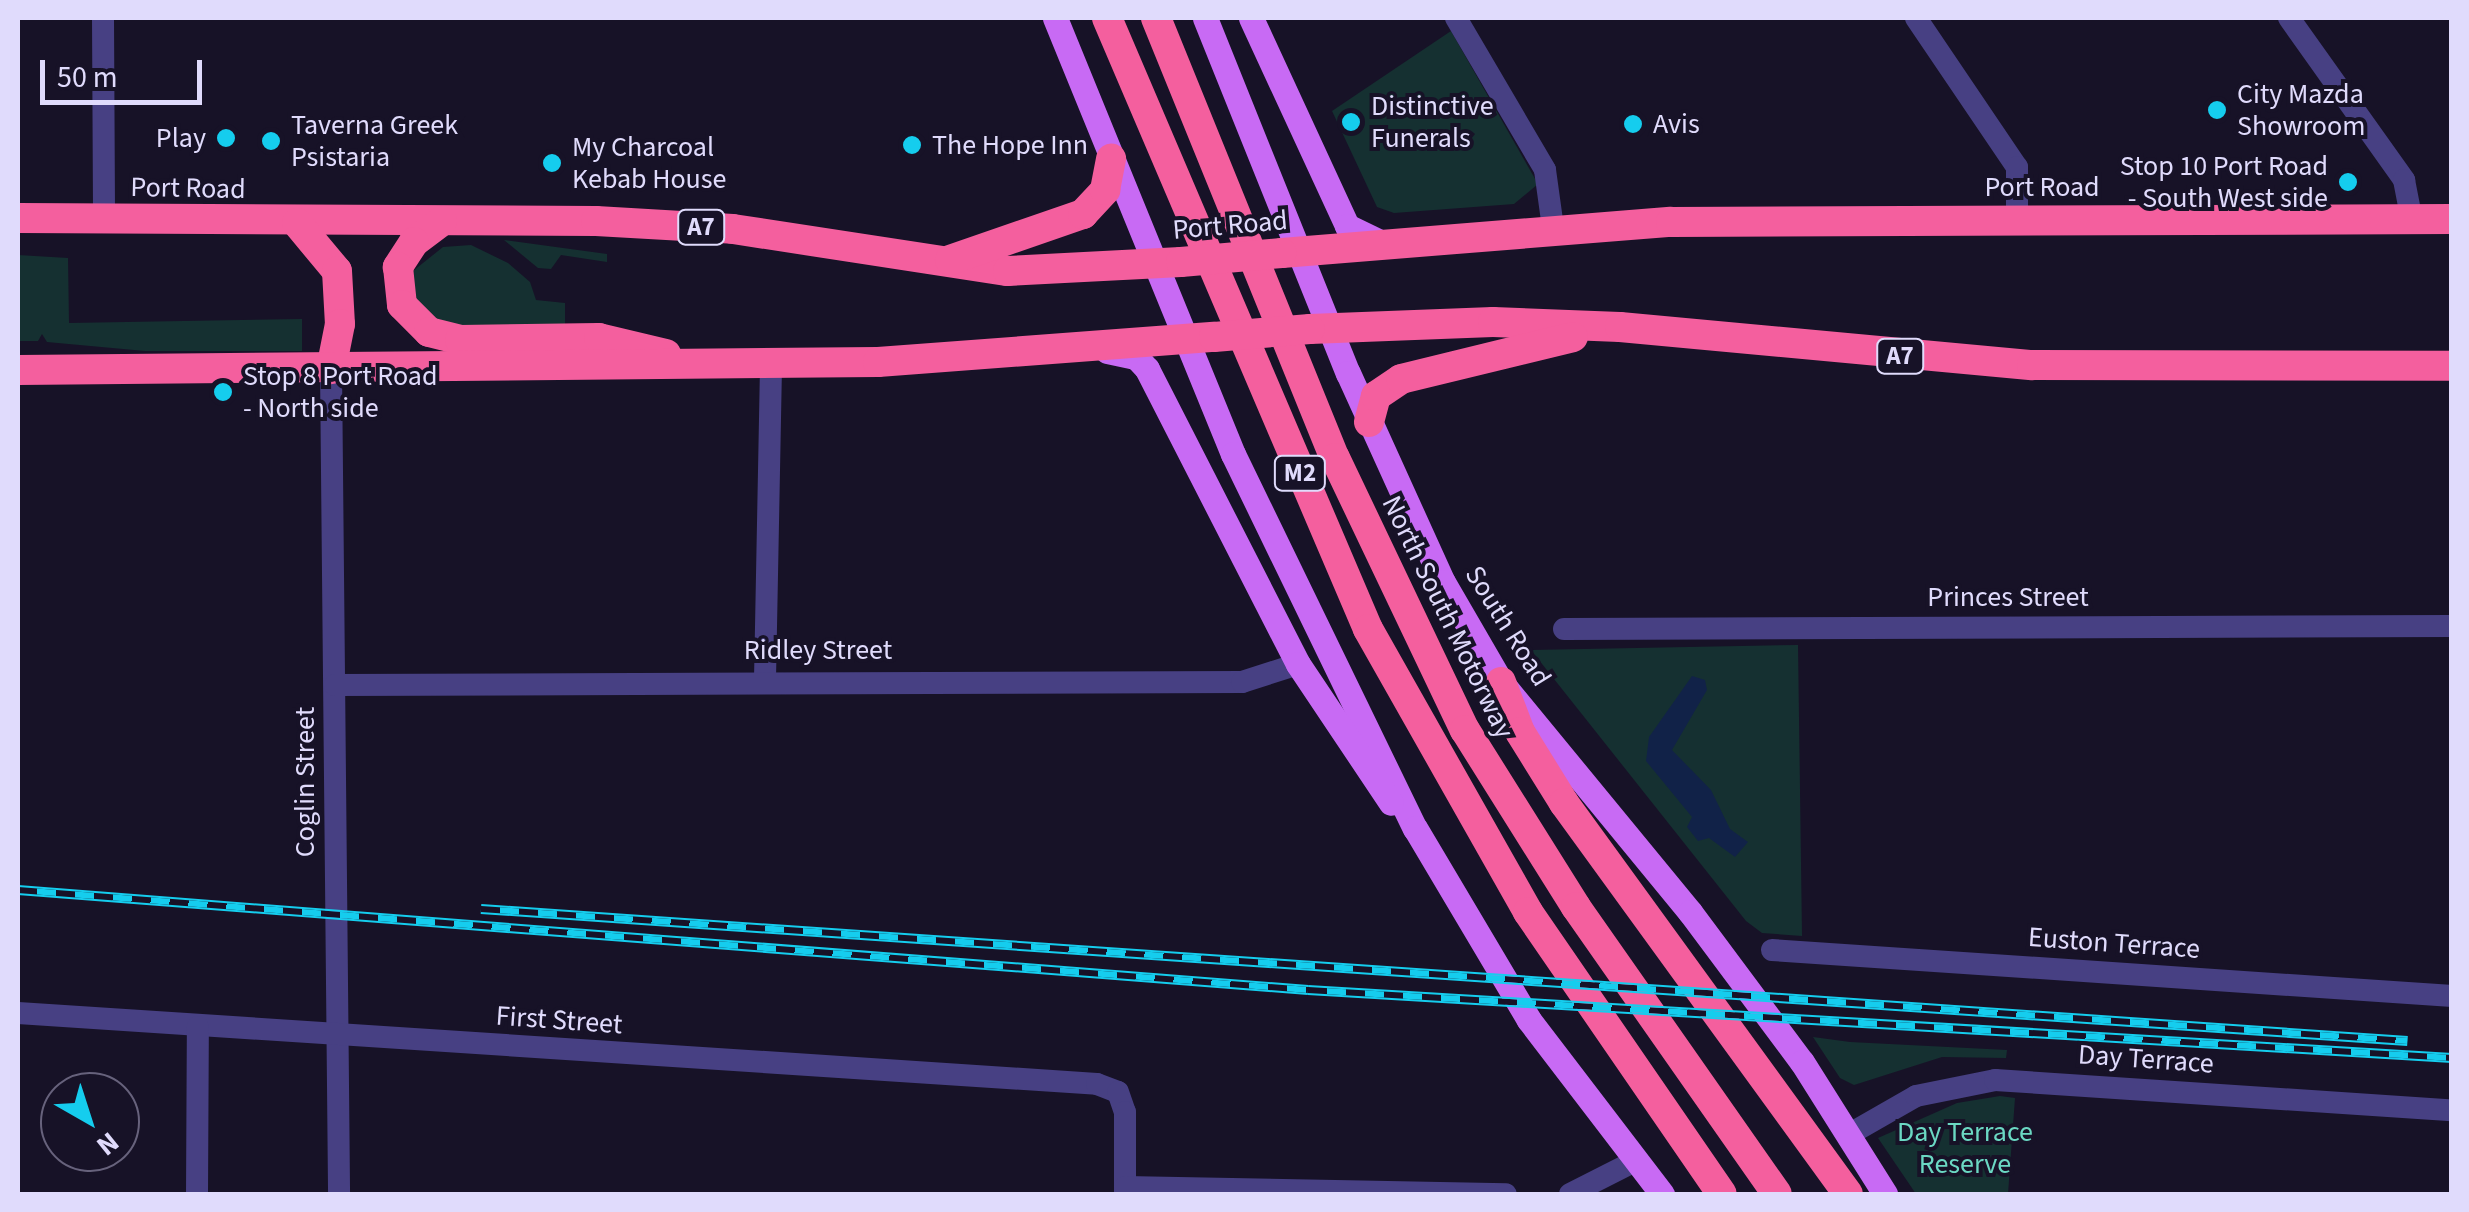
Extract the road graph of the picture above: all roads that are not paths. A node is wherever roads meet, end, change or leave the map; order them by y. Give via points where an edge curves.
1 (103, 18) edge
2 (1055, 18) edge
3 (1107, 18) edge
4 (1156, 18) edge
5 (1205, 18) edge
6 (1250, 18) edge
7 (1456, 18) edge
8 (1916, 18) edge
9 (2289, 18) edge
10 (1111, 160) junction
11 (2411, 216) junction
12 (18, 218) edge
13 (2017, 218) junction
14 (104, 219) junction
15 (442, 221) junction
16 (297, 223) junction
17 (2450, 223) edge
18 (1553, 228) junction
19 (1388, 244) junction
20 (1291, 252) junction
21 (1168, 263) junction
22 (938, 264) junction
23 (1620, 327) junction
24 (1320, 328) junction
25 (1200, 339) junction
26 (1083, 351) junction
27 (770, 362) junction
28 (703, 363) junction
29 (2452, 366) edge
30 (331, 369) junction
31 (18, 370) edge
32 (1369, 422) junction
33 (2452, 626) edge
34 (1564, 628) dead end
35 (1298, 664) junction
36 (765, 679) junction
37 (1502, 682) junction
38 (335, 685) junction
39 (1415, 828) junction
40 (1772, 950) dead end
41 (2452, 996) edge
42 (18, 1013) edge
43 (198, 1027) junction
44 (336, 1036) junction
45 (2452, 1110) edge
46 (1848, 1135) junction
47 (1635, 1162) junction
48 (1125, 1191) edge
49 (198, 1194) edge
50 (339, 1194) edge
51 (1506, 1194) edge
52 (1570, 1194) edge
53 (1662, 1194) edge
54 (1722, 1194) edge
55 (1777, 1194) edge
56 (1848, 1194) edge
57 (1884, 1194) edge

1 - 14 street
2 - 10 main road
3 - 54 highway, M2 via 1368,629 1528,912
4 - 55 highway, North South Motorway / M2 via 1334,458 1465,730 1576,907
5 - 20 main road, South Road
6 - 19 main road via 1347,226 1360,238
7 - 18 street via 1543,164
8 - 13 street via 2016,164
9 - 11 street via 2404,180
10 - 21 main road
10 - 22 highway via 1105,190 1083,214
11 - 13 highway, Port Road / A7
11 - 17 highway, Port Road / A7
12 - 14 highway, Port Road / A7
13 - 18 highway, Port Road / A7
14 - 16 highway, Port Road / A7
15 - 16 highway, Port Road / A7
15 - 22 highway, Port Road / A7 via 733,229
15 - 28 highway via 414,242 398,268 402,305 429,332 467,340 599,338
16 - 30 highway via 337,271 340,324
18 - 19 highway, Port Road / A7
19 - 20 highway, Port Road / A7
20 - 21 highway, Port Road / A7, bridge
20 - 24 main road, South Road
21 - 22 highway, Port Road / A7 via 1008,271
21 - 25 main road
23 - 24 highway, A7 via 1494,322
23 - 29 highway, A7 via 2032,366
23 - 32 highway via 1412,375 1378,394
24 - 25 highway, A7, bridge
24 - 32 main road, South Road
25 - 26 highway, A7
25 - 39 main road via 1256,504
26 - 27 highway, A7
26 - 35 main road via 1126,353 1148,368
27 - 28 highway, A7
27 - 36 street
28 - 30 highway, A7
30 - 31 highway, A7
30 - 38 street, Coglin Street
32 - 37 main road, South Road via 1443,582
33 - 34 street, Princes Street
35 - 36 street, Ridley Street via 1242,682
35 - 39 main road via 1355,758
36 - 38 street, Ridley Street
37 - 46 main road, South Road via 1690,912
37 - 56 highway via 1520,732 1564,803
38 - 44 street, Coglin Street
39 - 47 main road via 1529,1020
40 - 41 street, Euston Terrace
42 - 43 street, First Street
43 - 44 street, First Street
43 - 49 street
44 - 48 street, First Street via 1096,1084 1118,1092 1125,1112
44 - 50 street, Coglin Street
45 - 46 street, Day Terrace via 1995,1080 1916,1096
46 - 57 main road, South Road
47 - 52 street
47 - 53 main road
48 - 51 street

